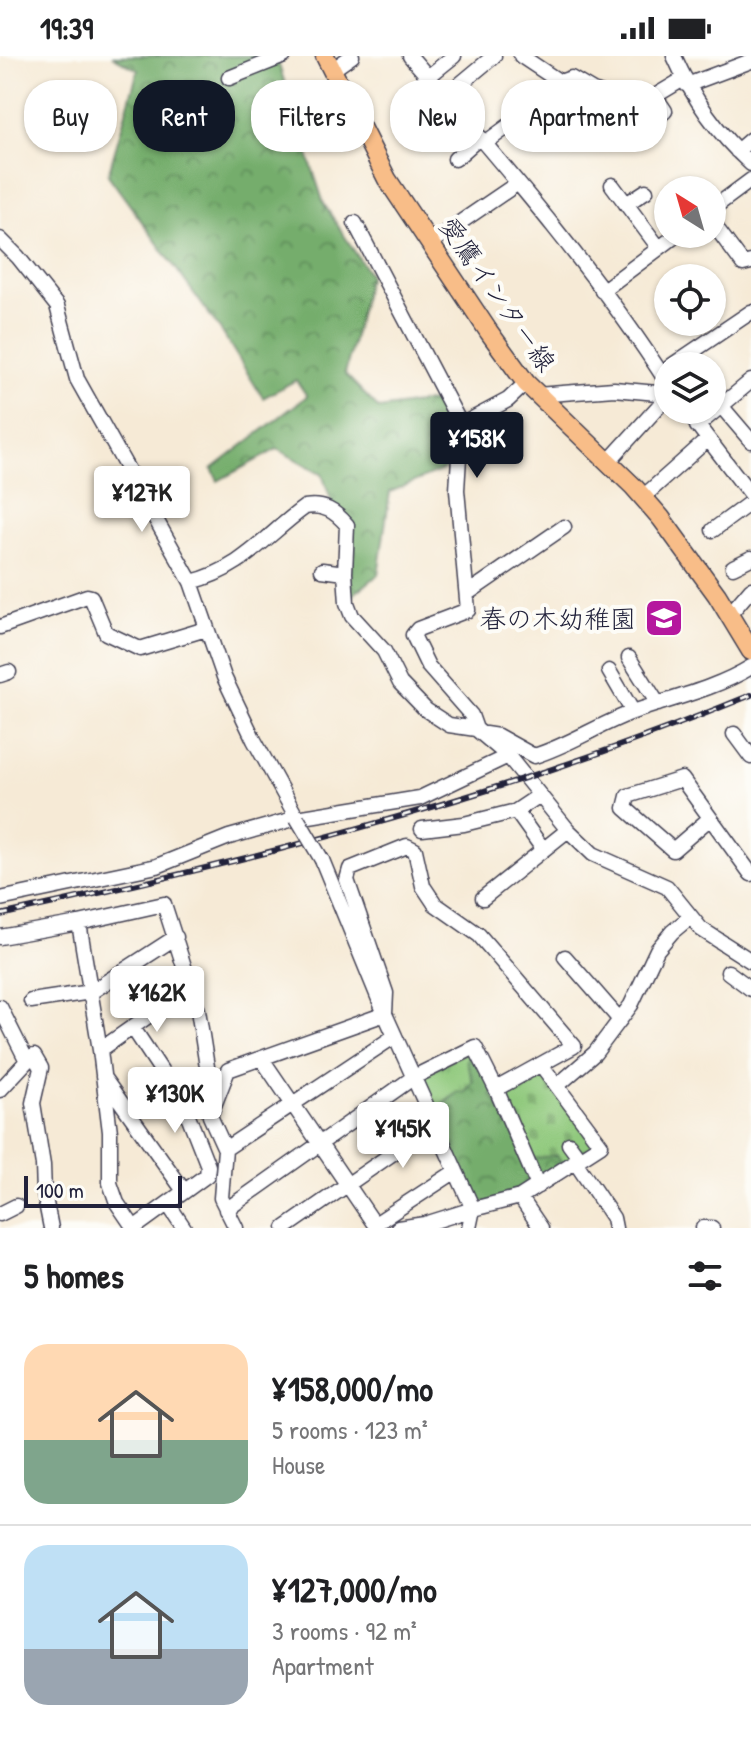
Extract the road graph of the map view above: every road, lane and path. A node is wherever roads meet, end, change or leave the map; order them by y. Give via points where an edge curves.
1 (284, 56) edge
2 (352, 56) edge
3 (410, 56) edge
4 (454, 56) edge
5 (494, 56) edge
6 (521, 56) edge
7 (674, 56) edge
8 (751, 61) edge
9 (328, 63) edge
10 (428, 77) junction
11 (229, 78) dead end
12 (431, 80) edge
13 (465, 80) edge
14 (557, 80) edge
15 (686, 82) junction
16 (667, 91) edge
17 (751, 139) edge
18 (485, 144) edge
19 (737, 151) junction
20 (373, 152) edge
21 (465, 152) edge
22 (455, 159) dead end
23 (751, 164) edge
24 (751, 180) edge
25 (518, 183) junction
26 (612, 185) dead end
27 (646, 191) dead end
28 (726, 199) edge
29 (626, 204) junction
30 (355, 223) dead end
31 (0, 239) edge
32 (654, 241) edge
33 (726, 241) edge
34 (430, 243) junction
35 (659, 248) edge
36 (751, 262) edge
37 (602, 291) junction
38 (751, 312) edge
39 (696, 352) edge
40 (654, 357) edge
41 (751, 381) edge
42 (532, 389) junction
43 (654, 393) edge
44 (726, 403) edge
45 (654, 411) edge
46 (726, 412) edge
47 (700, 424) edge
48 (461, 425) junction
49 (697, 426) joint
50 (707, 440) junction
51 (751, 441) edge
52 (608, 462) junction
53 (751, 495) edge
54 (643, 497) junction
55 (751, 502) edge
56 (564, 527) dead end
57 (713, 530) dead end
58 (751, 558) edge
59 (733, 567) dead end
60 (322, 570) dead end
61 (345, 573) junction
62 (191, 582) junction
63 (751, 589) edge
64 (468, 593) junction
65 (729, 615) junction
66 (0, 627) edge
67 (206, 629) junction
68 (745, 635) edge
69 (751, 651) edge
70 (629, 658) dead end
71 (751, 667) edge
72 (609, 671) dead end
73 (658, 704) junction
74 (633, 712) junction
75 (478, 731) junction
76 (734, 734) dead end
77 (508, 756) junction
78 (751, 757) edge
79 (540, 795) junction
80 (518, 814) dead end
81 (297, 818) junction
82 (709, 819) junction
83 (422, 829) dead end
84 (568, 830) junction
85 (543, 849) junction
86 (751, 874) edge
87 (483, 898) dead end
88 (0, 899) edge
89 (690, 917) junction
90 (79, 923) junction
91 (0, 937) edge
92 (176, 937) junction
93 (565, 957) dead end
94 (751, 961) edge
95 (728, 972) dead end
96 (191, 986) junction
97 (751, 989) edge
98 (91, 992) junction
99 (31, 1001) dead end
100 (0, 1007) edge
101 (385, 1014) junction
102 (620, 1020) junction
103 (4, 1024) edge
104 (133, 1028) junction
105 (395, 1036) junction
106 (100, 1050) junction
107 (262, 1059) junction
108 (27, 1061) junction
109 (542, 1066) junction
110 (101, 1074) junction
111 (7, 1076) edge
112 (414, 1077) junction
113 (557, 1086) junction
114 (496, 1089) junction
115 (0, 1090) edge
116 (292, 1103) junction
117 (184, 1105) junction
118 (435, 1124) junction
119 (569, 1144) dead end
120 (320, 1145) junction
121 (225, 1149) junction
122 (578, 1161) junction
123 (456, 1171) junction
124 (349, 1185) junction
125 (538, 1186) junction
126 (184, 1191) junction
127 (520, 1197) junction
128 (168, 1204) junction
129 (16, 1206) dead end
130 (473, 1209) junction
131 (226, 1210) junction
132 (0, 1214) edge
133 (376, 1226) edge
134 (51, 1228) edge
135 (134, 1228) edge
136 (184, 1228) edge
137 (236, 1228) edge
138 (285, 1228) edge
139 (398, 1228) edge
140 (469, 1228) edge
141 (541, 1228) edge
142 (615, 1228) edge
143 (703, 1228) edge
144 (712, 1228) edge

1 - 11 street
2 - 9 street
3 - 10 street
4 - 10 street
5 - 13 street
6 - 14 street
7 - 15 street
8 - 15 street
10 - 12 street
15 - 16 street
15 - 19 street
17 - 19 street
18 - 25 street
19 - 23 street
20 - 34 main road, 愛鷹インター線
21 - 22 street
24 - 28 street
25 - 34 street
25 - 37 street
26 - 29 street
27 - 29 street
29 - 32 street
30 - 48 street
31 - 62 street via 57,306 77,379
33 - 36 street via 743,264
34 - 42 main road, 愛鷹インター線
35 - 37 street
37 - 40 street
38 - 39 street
41 - 44 street
42 - 43 street
42 - 48 street
42 - 52 main road, 愛鷹インター線
45 - 52 street
46 - 51 street
47 - 49 street
48 - 64 street via 457,490
49 - 50 street
50 - 53 street
50 - 54 street
52 - 54 main road, 愛鷹インター線
54 - 65 main road, 愛鷹インター線 via 684,546
55 - 57 street
56 - 64 street
58 - 59 street
60 - 61 street
61 - 62 street via 347,525 334,511 310,506 248,556
61 - 75 street via 352,616 384,651 400,683 449,725
62 - 67 street
63 - 65 street
64 - 75 street via 468,610 413,635 428,666 471,715
65 - 68 main road, 愛鷹インター線
66 - 67 street via 87,596 106,633 140,649
67 - 81 street via 254,740
68 - 69 main road, 愛鷹インター線
70 - 73 street
71 - 73 street
72 - 74 street
73 - 74 street
74 - 75 street via 534,756
75 - 77 street
76 - 78 street
77 - 79 street
77 - 81 street via 420,798
79 - 83 street via 516,811
79 - 84 street
80 - 85 street
81 - 88 street via 229,837 157,866
81 - 101 street, bridge via 322,860
82 - 82 street via 673,850 625,808 628,796 682,779
82 - 86 street
84 - 85 street
84 - 89 street via 593,854 667,887
85 - 87 street
89 - 94 street
89 - 102 street via 657,950
90 - 91 street
90 - 92 street via 164,904
90 - 98 street
92 - 96 street
92 - 98 street
93 - 102 street
95 - 97 street
96 - 104 street
96 - 117 street via 208,1073
98 - 99 street
98 - 106 street
100 - 103 street
101 - 105 street
101 - 107 street
101 - 109 street via 386,993 347,880 350,869 407,846 415,850 423,886 435,904 479,935 574,1046
102 - 113 street via 595,1053
103 - 108 street
104 - 106 street
104 - 117 street
105 - 112 street
105 - 116 street
106 - 110 street
107 - 116 street
107 - 121 street via 228,1070 213,1105 210,1116
108 - 111 street
108 - 134 street via 34,1056 41,1068 33,1103
109 - 113 street
109 - 114 street
110 - 126 street
110 - 135 street via 110,1132 110,1183
111 - 115 street
112 - 114 street via 475,1047
112 - 118 street
112 - 120 street
113 - 122 street via 601,1145
114 - 125 street
116 - 120 street
116 - 121 street
117 - 126 street via 208,1166 207,1175
118 - 123 street
118 - 124 street
119 - 122 street
120 - 124 street
120 - 131 street
121 - 131 street via 221,1198
122 - 125 street
122 - 142 street
123 - 130 street
123 - 133 street
124 - 133 street
124 - 138 street
125 - 127 street
126 - 128 street
127 - 130 street
127 - 141 street
128 - 135 street
128 - 136 street
129 - 132 street
130 - 139 street
130 - 140 street
131 - 137 street
143 - 144 street

